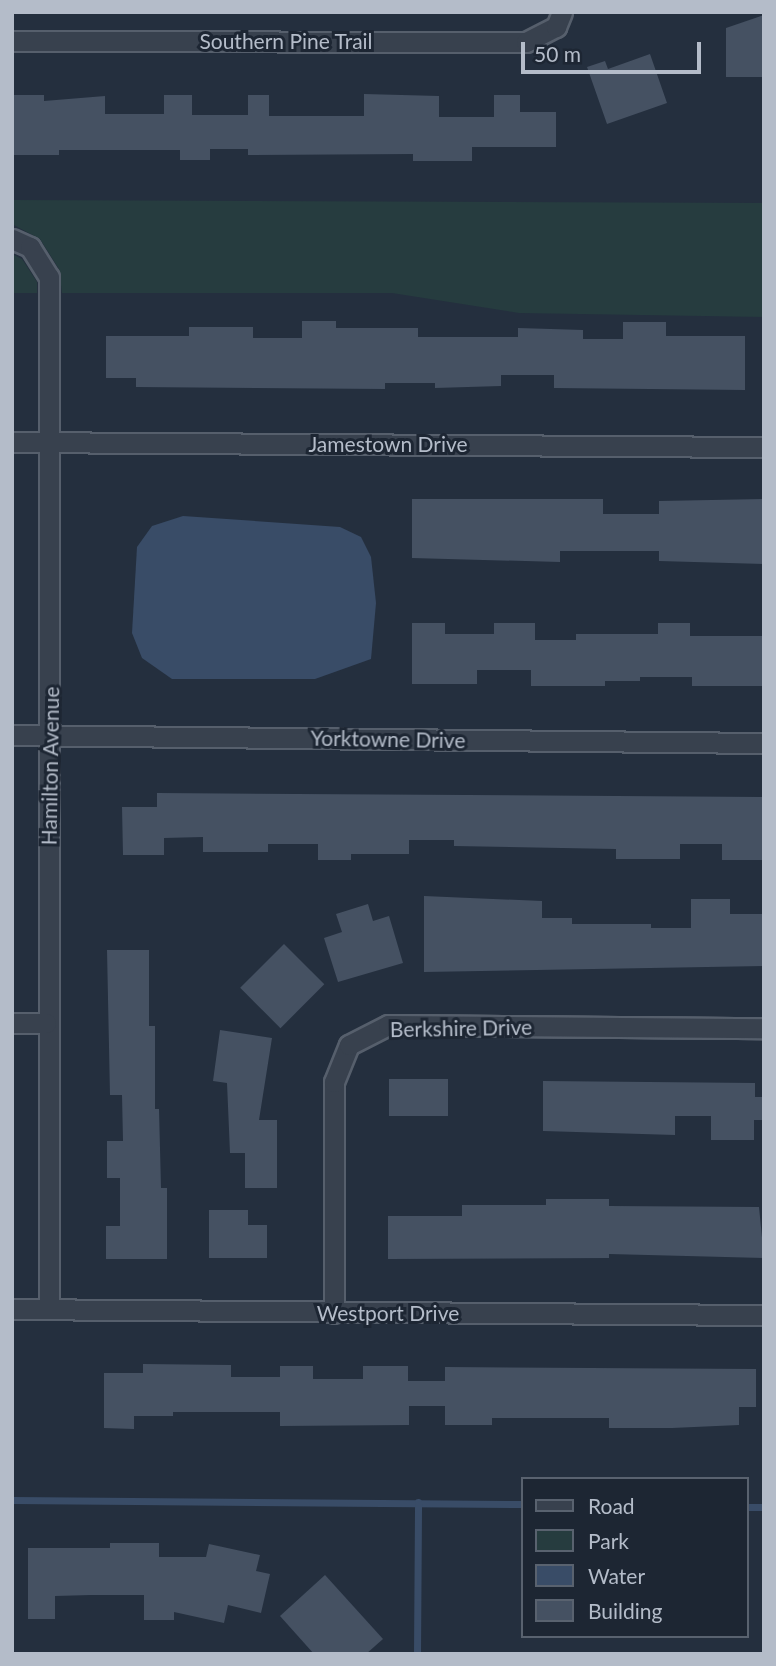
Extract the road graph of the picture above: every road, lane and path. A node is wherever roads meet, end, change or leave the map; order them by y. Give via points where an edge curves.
1 (559, 20) edge
2 (12, 41) edge
3 (12, 239) edge
4 (12, 442) edge
5 (50, 442) junction
6 (764, 447) edge
7 (12, 735) edge
8 (52, 735) junction
9 (764, 743) edge
10 (12, 1023) edge
11 (46, 1023) junction
12 (764, 1028) edge
13 (12, 1309) edge
14 (49, 1309) junction
15 (334, 1313) junction
16 (764, 1315) edge

1 - 2 street, Southern Pine Trail via 526,42
3 - 5 street, Hamilton Avenue via 30,247 49,277
4 - 5 street, Jamestown Drive
5 - 6 street, Jamestown Drive
5 - 8 street, Hamilton Avenue
7 - 8 street, Yorktowne Drive
8 - 9 street, Yorktowne Drive
8 - 11 street, Hamilton Avenue
10 - 11 street
11 - 14 street, Hamilton Avenue
12 - 15 street, Berkshire Drive via 387,1025 349,1045 334,1082
13 - 14 street, Westport Drive
14 - 15 street, Westport Drive
15 - 16 street, Westport Drive

